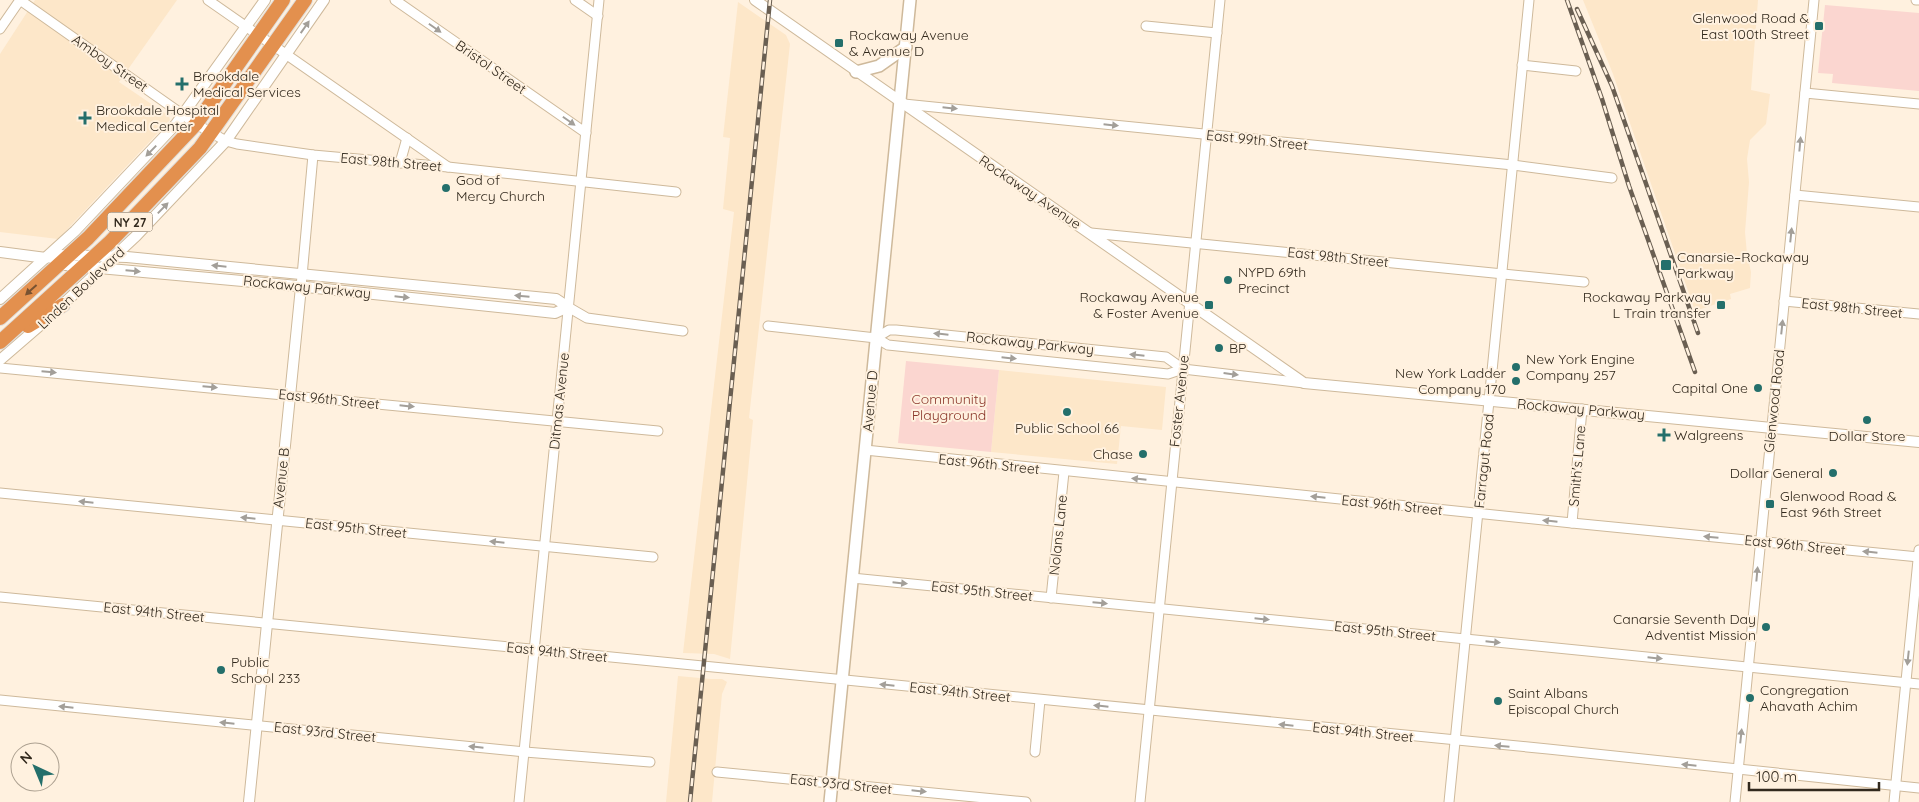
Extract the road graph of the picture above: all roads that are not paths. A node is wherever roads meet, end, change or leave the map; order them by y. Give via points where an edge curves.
1 (20, 0) edge
2 (208, 0) edge
3 (265, 0) edge
4 (283, 0) edge
5 (305, 0) edge
6 (324, 0) edge
7 (395, 0) edge
8 (575, 0) edge
9 (599, 0) edge
10 (755, 0) edge
11 (910, 0) edge
12 (1220, 0) edge
13 (1528, 0) edge
14 (1814, 0) edge
15 (598, 16) junction
16 (1146, 26) dead end
17 (246, 27) junction
18 (0, 29) edge
19 (1216, 33) junction
20 (258, 35) junction
21 (273, 45) junction
22 (906, 46) junction
23 (286, 54) junction
24 (1522, 65) junction
25 (1576, 70) dead end
26 (856, 72) junction
27 (1805, 93) junction
28 (901, 104) junction
29 (1919, 104) edge
30 (184, 115) junction
31 (196, 124) junction
32 (212, 133) junction
33 (586, 133) junction
34 (1206, 135) junction
35 (407, 138) junction
36 (226, 141) junction
37 (313, 155) junction
38 (400, 163) junction
39 (1513, 165) junction
40 (448, 167) junction
41 (1612, 178) dead end
42 (581, 182) junction
43 (676, 192) dead end
44 (1795, 195) junction
45 (1919, 207) edge
46 (1091, 233) junction
47 (1196, 242) junction
48 (0, 252) edge
49 (69, 255) junction
50 (115, 256) junction
51 (52, 261) junction
52 (99, 262) junction
53 (84, 266) junction
54 (1503, 273) junction
55 (302, 275) junction
56 (1584, 282) dead end
57 (301, 287) junction
58 (0, 299) edge
59 (1784, 301) junction
60 (1189, 302) junction
61 (63, 305) junction
62 (568, 307) junction
63 (1919, 314) edge
64 (0, 318) edge
65 (768, 326) dead end
66 (683, 331) dead end
67 (876, 338) junction
68 (2, 340) edge
69 (0, 360) edge
70 (0, 368) edge
71 (1183, 368) junction
72 (1304, 383) junction
73 (289, 395) junction
74 (1490, 401) junction
75 (1582, 409) junction
76 (557, 421) junction
77 (1772, 427) junction
78 (658, 431) dead end
79 (1919, 442) edge
80 (865, 450) junction
81 (1064, 472) junction
82 (1172, 483) junction
83 (0, 493) edge
84 (1479, 513) junction
85 (277, 521) junction
86 (1572, 524) junction
87 (1760, 541) junction
88 (545, 547) junction
89 (1919, 555) edge
90 (653, 557) dead end
91 (852, 578) junction
92 (0, 597) edge
93 (1051, 598) junction
94 (1159, 608) junction
95 (267, 623) junction
96 (1466, 639) junction
97 (534, 650) junction
98 (1748, 667) junction
99 (842, 680) junction
100 (1906, 683) junction
101 (1919, 684) edge
102 (0, 700) edge
103 (1040, 700) junction
104 (1149, 711) junction
105 (257, 726) junction
106 (1456, 742) junction
107 (525, 752) junction
108 (1035, 752) dead end
109 (650, 762) dead end
110 (1738, 770) junction
111 (717, 772) dead end
112 (832, 783) junction
113 (1895, 786) junction
114 (1919, 788) edge
115 (249, 802) edge
116 (520, 802) edge
117 (830, 802) edge
118 (1026, 802) edge
119 (1140, 802) edge
120 (1449, 802) edge
121 (1735, 802) edge
122 (1894, 802) edge

1 - 18 street
1 - 30 street, Amboy Street
2 - 17 street
3 - 17 street
4 - 20 highway, NY 27
5 - 21 highway, Linden Boulevard / NY 27
23 -> 6 street, Linden Boulevard
7 -> 33 street, Bristol Street
8 - 15 street
9 - 15 street, Ditmas Avenue
10 - 26 street, Rockaway Avenue
11 - 22 main road, Avenue D
12 - 19 street, Foster Avenue
13 - 24 street, Farragut Road
14 - 27 street, Glenwood Road
15 - 33 street, Ditmas Avenue
16 - 19 street
17 - 20 street
17 - 30 street
19 - 34 street, Foster Avenue
20 - 21 street
20 - 31 highway, NY 27
21 - 23 street
21 - 32 highway, Linden Boulevard / NY 27
22 - 26 main road via 879,66
22 - 28 main road, Avenue D
23 - 35 street
23 - 36 street, Linden Boulevard
24 - 25 street
24 - 39 street, Farragut Road
26 - 28 street, Rockaway Avenue
27 - 29 street
44 -> 27 street, Glenwood Road
28 -> 34 street, East 99th Street
28 - 46 street, Rockaway Avenue
28 - 67 main road, Avenue D
30 - 31 street, Amboy Street
30 -> 51 street via 75,230
31 - 32 street, Amboy Street
31 - 49 highway, NY 27
32 - 36 street, Amboy Street
32 - 52 highway, Linden Boulevard / NY 27
33 - 42 street, Ditmas Avenue
34 - 39 street, East 99th Street
34 - 47 street, Foster Avenue
35 - 38 street
35 - 40 street
36 - 37 street, East 98th Street
50 -> 36 street, Linden Boulevard
37 - 38 street, East 98th Street
37 - 55 street, Avenue B
38 - 40 street, East 98th Street
39 - 41 street, East 99th Street
39 - 54 street, Farragut Road
40 - 42 street, East 98th Street
42 - 43 street, East 98th Street
42 - 62 street, Ditmas Avenue
44 - 45 street
59 -> 44 street, Glenwood Road
46 - 47 street, East 98th Street
46 - 60 street, Rockaway Avenue
47 - 54 street, East 98th Street
47 - 60 street, Foster Avenue
48 - 51 street
49 - 51 highway, NY 27
49 - 52 street, Rockaway Parkway
50 - 52 street, Rockaway Parkway
55 -> 50 street, Rockaway Parkway
51 - 53 street
51 - 58 street
51 -> 64 highway, NY 27
52 - 53 highway, Linden Boulevard / NY 27
52 -> 57 street, Rockaway Parkway
52 - 61 street, Linden Boulevard
53 - 68 highway, Linden Boulevard / NY 27
54 - 56 street, East 98th Street
54 - 74 street, Farragut Road
55 - 57 street, Avenue B
62 -> 55 street, Rockaway Parkway via 556,299
57 -> 62 street, Rockaway Parkway via 555,313
57 - 73 street, Avenue B
59 - 63 street, East 98th Street
77 -> 59 street, Glenwood Road
60 - 71 street, Foster Avenue
60 - 72 street, Rockaway Avenue
61 - 68 highway
61 - 69 street, Linden Boulevard
62 - 66 street, Rockaway Parkway via 587,318
62 - 76 street, Ditmas Avenue
65 - 67 street, Rockaway Parkway
67 -> 71 street, Rockaway Parkway via 888,346 1168,374
71 -> 67 street, Rockaway Parkway via 1166,358 896,330 889,330
67 - 80 main road, Avenue D
70 -> 73 street, East 96th Street
71 -> 72 street, Rockaway Parkway
71 - 82 street, Foster Avenue
72 - 74 street, Rockaway Parkway
73 -> 76 street, East 96th Street
73 - 85 street, Avenue B
74 - 75 street, Rockaway Parkway
74 - 84 street, Farragut Road
75 - 77 street, Rockaway Parkway
75 - 86 street, Smith's Lane
76 - 78 street, East 96th Street
76 - 88 street, Ditmas Avenue
77 - 79 street, Rockaway Parkway
77 - 87 street, Glenwood Road
80 - 81 street, East 96th Street
80 - 91 main road, Avenue D
82 -> 81 street, East 96th Street
81 - 93 street, Nolans Lane
84 -> 82 street, East 96th Street
82 - 94 street, Foster Avenue
85 -> 83 street, East 95th Street
86 -> 84 street, East 96th Street
84 - 96 street, Farragut Road
88 -> 85 street, East 95th Street
85 - 95 street, Avenue B
87 -> 86 street, East 96th Street
89 -> 87 street, East 96th Street
98 -> 87 street, Glenwood Road
88 - 90 street, East 95th Street
88 - 97 street, Ditmas Avenue
89 -> 100 street
91 -> 93 street, East 95th Street
91 - 99 main road, Avenue D
92 - 95 street, East 94th Street
93 -> 94 street, East 95th Street
94 -> 96 street, East 95th Street
94 - 104 street, Foster Avenue
95 - 97 street, East 94th Street
95 - 105 street, Avenue B
96 -> 98 street, East 95th Street
96 - 106 street, Farragut Road
97 - 99 street, East 94th Street
97 - 107 street, Ditmas Avenue
98 - 100 street, East 95th Street
110 -> 98 street, Glenwood Road
103 -> 99 street, East 94th Street
99 - 112 main road, Avenue D
100 - 101 street, East 95th Street
100 - 113 street
105 -> 102 street, East 93rd Street
104 -> 103 street, East 94th Street
103 - 108 street
106 -> 104 street, East 94th Street
104 - 119 street, Foster Avenue
107 -> 105 street, East 93rd Street
105 - 115 street, Avenue B
110 -> 106 street, East 94th Street
106 - 120 street, Farragut Road
107 - 109 street, East 93rd Street
107 - 116 street, Ditmas Avenue
110 - 113 street, East 94th Street
110 - 121 street, Glenwood Road
111 - 112 street, East 93rd Street
112 - 117 main road, Avenue D
112 -> 118 street, East 93rd Street
113 - 114 street, East 94th Street
113 - 122 street

